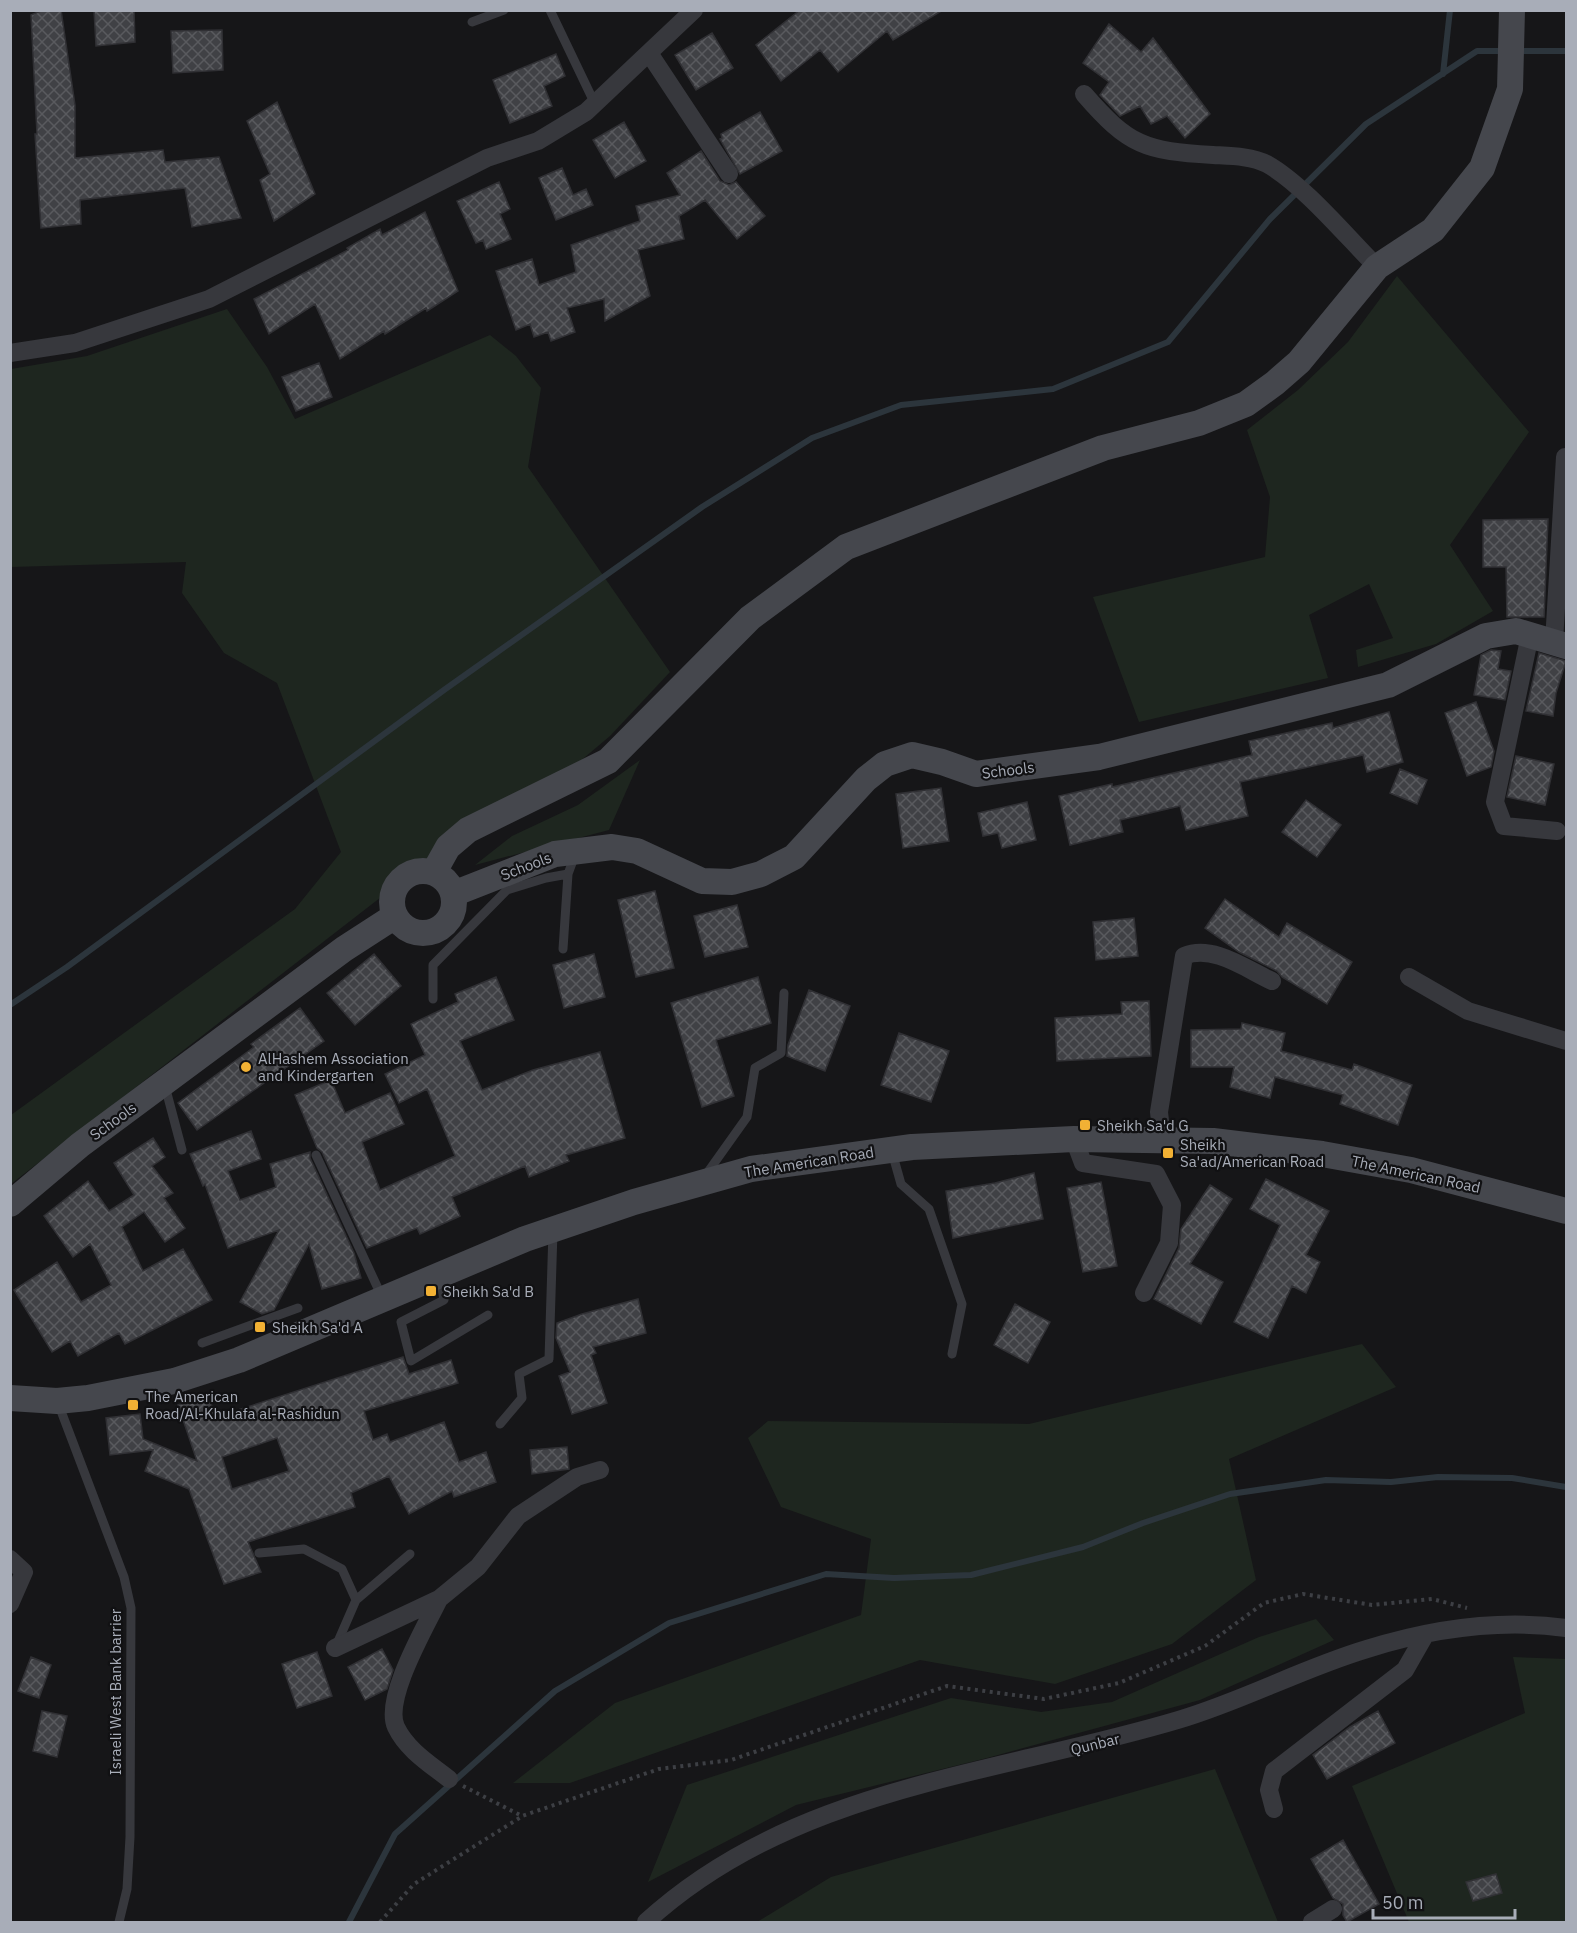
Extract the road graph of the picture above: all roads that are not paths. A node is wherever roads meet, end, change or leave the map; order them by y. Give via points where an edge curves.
1 (504, 10) edge
2 (550, 10) edge
3 (694, 10) edge
4 (1512, 10) edge
5 (472, 22) dead end
6 (649, 53) junction
7 (1084, 94) dead end
8 (595, 104) junction
9 (729, 174) dead end
10 (1377, 267) junction
11 (10, 353) edge
12 (1565, 457) dead end
13 (1550, 641) edge
14 (1557, 831) dead end
15 (572, 863) junction
16 (434, 873) junction
17 (453, 894) junction
18 (395, 916) junction
19 (563, 950) dead end
20 (1409, 977) dead end
21 (1272, 981) dead end
22 (784, 993) dead end
23 (433, 999) dead end
24 (1566, 1041) edge
25 (164, 1083) junction
26 (1074, 1139) junction
27 (1162, 1139) junction
28 (182, 1150) dead end
29 (892, 1150) junction
30 (315, 1155) dead end
31 (701, 1183) junction
32 (10, 1204) edge
33 (1566, 1211) edge
34 (553, 1229) junction
35 (440, 1275) junction
36 (1144, 1293) dead end
37 (383, 1299) junction
38 (298, 1308) dead end
39 (488, 1315) dead end
40 (254, 1339) junction
41 (202, 1343) dead end
42 (952, 1354) dead end
43 (10, 1398) edge
44 (57, 1401) junction
45 (500, 1424) dead end
46 (600, 1470) dead end
47 (259, 1553) dead end
48 (410, 1554) dead end
49 (10, 1559) edge
50 (439, 1599) junction
51 (356, 1600) junction
52 (10, 1604) edge
53 (1566, 1628) edge
54 (1425, 1635) junction
55 (335, 1648) joint
56 (448, 1779) road end
57 (1274, 1809) dead end
58 (1333, 1909) dead end
59 (119, 1923) edge
60 (646, 1923) edge
61 (1312, 1923) edge

1 - 5 lane
2 - 8 lane
3 - 6 street
4 - 10 street via 1510,89 1482,168 1433,230
6 - 8 street
6 - 9 street
7 - 10 street via 1110,124 1135,142 1175,153 1239,156 1266,164 1291,182
8 - 11 street via 538,141 487,158 209,299 75,343
10 - 16 street via 1299,362 1246,404 1199,423 1103,448 846,547 750,618 608,761 468,830 448,847
12 - 13 street
13 - 14 street via 1495,802 1504,826
13 - 15 street, Schools via 1516,631 1486,636 1388,685 1099,757 976,774 912,755 885,764 866,778 794,857 761,874 732,882 702,880 637,851 612,847
15 - 17 street, Schools via 555,854
15 - 19 lane
15 - 23 lane via 546,878 507,890 434,965
16 - 17 street via 446,881
16 - 18 street via 413,872 400,881 392,895
17 - 18 street via 451,915 437,930 416,933
18 - 25 street, Schools via 344,949
20 - 24 street via 1468,1011
21 - 27 street via 1211,952 1196,951 1184,956 1159,1112
22 - 31 lane via 782,1053 755,1068 747,1117
25 - 28 lane
25 - 32 street, Schools via 80,1145
26 - 27 street, The American Road
26 - 29 street, The American Road
26 - 36 street via 1083,1163 1156,1174 1172,1205 1169,1243
27 - 33 street, The American Road via 1246,1145 1411,1170
29 - 31 street, The American Road via 751,1169
29 - 42 lane via 901,1184 929,1209 962,1304
30 - 37 lane
31 - 34 street, The American Road
34 - 35 street, The American Road
34 - 45 lane via 549,1359 519,1374 522,1398
35 - 37 street, The American Road
35 - 39 lane via 444,1300 401,1322 411,1361
37 - 40 street, The American Road
38 - 40 lane
40 - 41 lane
40 - 44 street, The American Road via 174,1381
43 - 44 street, The American Road
44 - 59 lane, Israeli West Bank barrier via 124,1577 131,1608 130,1837 127,1888
46 - 50 street via 577,1477 518,1516 478,1567
47 - 51 lane via 304,1549 342,1569
48 - 51 lane
49 - 52 street via 24,1572
50 - 55 street
50 - 56 street via 396,1689 395,1726 412,1750
51 - 55 lane
53 - 54 street, Qunbar via 1529,1623
54 - 57 street via 1405,1670 1274,1771 1269,1790
54 - 60 street, Qunbar via 1368,1648 1184,1719 1109,1741 868,1798 790,1827 725,1862 663,1906
58 - 61 street

